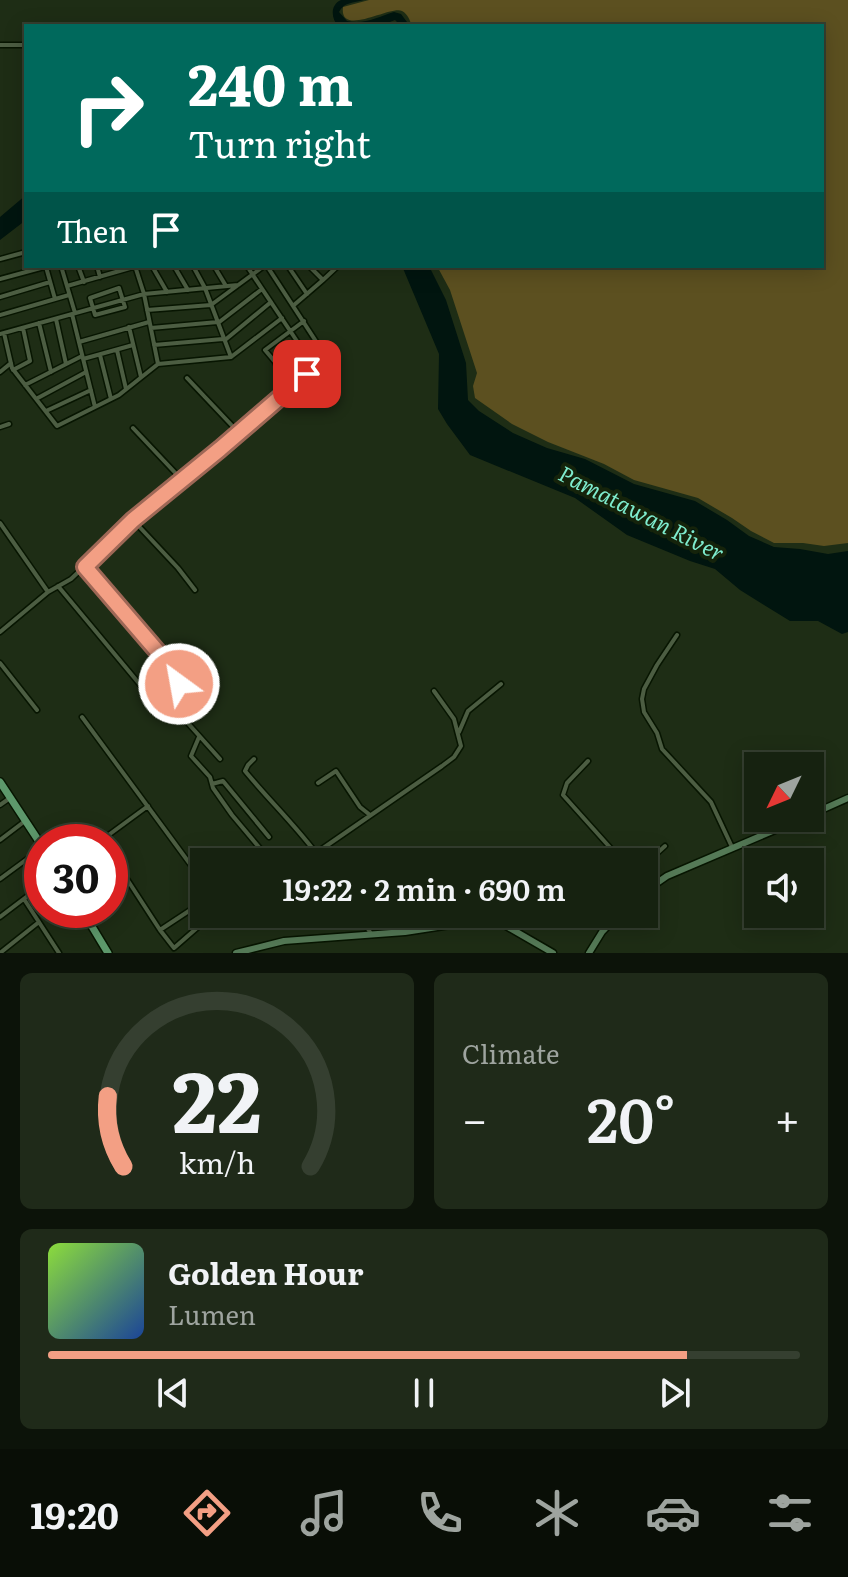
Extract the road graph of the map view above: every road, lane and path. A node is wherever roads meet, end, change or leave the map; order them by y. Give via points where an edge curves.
1 (0, 45) edge
2 (24, 45) edge
3 (24, 253) edge
4 (0, 259) edge
5 (40, 268) edge
6 (47, 268) edge
7 (62, 268) edge
8 (79, 268) edge
9 (98, 268) edge
10 (115, 268) edge
11 (130, 268) edge
12 (137, 268) edge
13 (153, 268) edge
14 (175, 268) edge
15 (194, 268) edge
16 (215, 268) edge
17 (248, 268) edge
18 (262, 268) edge
19 (267, 268) edge
20 (289, 268) edge
21 (311, 268) edge
22 (336, 268) edge
23 (116, 273) junction
24 (252, 274) junction
25 (100, 277) junction
26 (0, 279) edge
27 (323, 280) junction
28 (50, 282) junction
29 (84, 282) junction
30 (238, 285) junction
31 (67, 286) junction
32 (226, 286) junction
33 (205, 288) junction
34 (262, 289) junction
35 (188, 290) junction
36 (167, 292) junction
37 (144, 294) junction
38 (307, 294) junction
39 (69, 295) junction
40 (0, 297) edge
41 (55, 299) junction
42 (123, 300) junction
43 (271, 302) junction
44 (211, 305) junction
45 (294, 305) junction
46 (93, 308) junction
47 (147, 310) junction
48 (73, 314) junction
49 (0, 315) edge
50 (282, 318) junction
51 (56, 319) junction
52 (304, 321) junction
53 (218, 322) junction
54 (39, 323) junction
55 (150, 325) junction
56 (129, 327) junction
57 (23, 328) junction
58 (290, 330) junction
59 (2, 334) edge
60 (224, 339) junction
61 (79, 342) junction
62 (133, 345) junction
63 (154, 345) junction
64 (299, 345) junction
65 (117, 350) junction
66 (100, 354) junction
67 (330, 354) dead end
68 (231, 357) junction
69 (82, 358) junction
70 (308, 358) junction
71 (11, 363) junction
72 (66, 364) junction
73 (158, 364) junction
74 (276, 364) junction
75 (13, 370) junction
76 (0, 372) edge
77 (51, 372) junction
78 (86, 372) junction
79 (141, 377) junction
80 (187, 378) dead end
81 (25, 385) junction
82 (126, 389) junction
83 (91, 390) junction
84 (36, 399) junction
85 (111, 399) junction
86 (95, 407) junction
87 (46, 411) junction
88 (9, 424) dead end
89 (0, 427) edge
90 (133, 428) dead end
91 (239, 433) junction
92 (182, 480) junction
93 (133, 520) junction
94 (0, 523) edge
95 (85, 567) junction
96 (58, 586) junction
97 (195, 590) dead end
98 (48, 592) junction
99 (0, 632) edge
100 (677, 635) dead end
101 (0, 663) edge
102 (501, 684) dead end
103 (434, 691) dead end
104 (147, 693) dead end
105 (37, 710) dead end
106 (82, 717) dead end
107 (458, 734) junction
108 (199, 737) junction
109 (220, 759) dead end
110 (254, 759) dead end
111 (588, 761) dead end
112 (0, 782) edge
113 (318, 783) dead end
114 (212, 784) junction
115 (10, 798) junction
116 (848, 798) edge
117 (0, 805) edge
118 (148, 806) junction
119 (824, 809) edge
120 (370, 815) junction
121 (25, 821) junction
122 (27, 824) edge
123 (124, 824) edge
124 (771, 832) edge
125 (269, 837) dead end
126 (0, 840) edge
127 (665, 846) dead end
128 (260, 848) edge
129 (312, 848) edge
130 (323, 848) edge
131 (610, 848) edge
132 (733, 849) junction
133 (658, 852) edge
134 (24, 861) edge
135 (190, 864) edge
136 (0, 879) edge
137 (128, 881) edge
138 (658, 881) edge
139 (24, 899) edge
140 (190, 910) edge
141 (0, 917) edge
142 (32, 928) edge
143 (43, 928) edge
144 (93, 928) edge
145 (197, 928) edge
146 (367, 928) edge
147 (402, 928) edge
148 (428, 928) edge
149 (510, 928) edge
150 (606, 928) edge
151 (160, 930) junction
152 (405, 932) junction
153 (372, 935) junction
154 (7, 951) edge
155 (0, 953) edge
156 (59, 953) edge
157 (108, 953) edge
158 (236, 953) edge
159 (553, 953) edge
160 (589, 953) edge

1 - 2 street
3 - 4 street
5 - 26 street
6 - 28 street
7 - 31 street
8 - 29 street
9 - 25 street
10 - 23 street
11 - 23 street
12 - 37 street
13 - 36 street
14 - 35 street
15 - 33 street
16 - 32 street
17 - 24 street
18 - 24 street
19 - 45 street
20 - 38 street
21 - 27 street
22 - 27 street
23 - 25 street
24 - 30 street
24 - 34 street
25 - 29 street
27 - 38 street
28 - 40 street
28 - 41 street
29 - 31 street
30 - 32 street
30 - 44 street
31 - 39 street
32 - 33 street
33 - 35 street
33 - 44 street
34 - 43 street
34 - 53 street
35 - 36 street
36 - 37 street
37 - 42 street
37 - 47 street
38 - 45 street
39 - 41 street
39 - 48 street
41 - 49 street
42 - 46 street
42 - 46 street via 119,288 90,298
43 - 50 street
43 - 60 street
44 - 47 street
44 - 53 street
45 - 52 street
46 - 48 street
47 - 55 street
48 - 51 street
48 - 61 street
50 - 58 street
50 - 68 street
51 - 54 street
51 - 72 street
52 - 58 street
52 - 70 street via 319,346
53 - 55 street
53 - 60 street
54 - 57 street
54 - 77 street
55 - 56 street
55 - 63 street
56 - 61 street
56 - 62 street
57 - 59 street
57 - 75 street via 30,361
58 - 64 street
58 - 74 street via 265,350
59 - 71 street
60 - 63 street
60 - 68 street
61 - 69 street
62 - 65 street
62 - 79 street
63 - 73 street
64 - 70 street
64 - 74 street
65 - 66 street
65 - 82 street
66 - 69 street
66 - 85 street
67 - 91 street
68 - 73 street
69 - 72 street
69 - 78 street
70 - 74 street via 288,376
71 - 75 street
71 - 76 street
72 - 77 street
73 - 79 street
75 - 81 street
77 - 81 street
78 - 83 street
78 - 84 street
79 - 82 street
80 - 91 street
81 - 84 street
82 - 85 street
83 - 86 street
83 - 87 street
84 - 87 street
85 - 86 street
86 - 87 street via 57,426
88 - 89 street
90 - 92 street
91 - 92 street
92 - 93 street
93 - 95 street
93 - 97 street
94 - 98 street
95 - 96 street
95 - 108 street via 182,680 169,702
96 - 98 street
96 - 104 street
98 - 99 street
100 - 132 street via 644,689 644,712 662,749 711,802
101 - 105 street
102 - 107 street via 468,711
103 - 107 street
106 - 118 street
107 - 120 street via 461,746 454,757
108 - 109 street
108 - 114 street via 191,756
110 - 129 street via 245,771
111 - 131 street via 563,795
112 - 115 main road
113 - 120 street via 336,771
114 - 125 street via 223,781
114 - 128 street
115 - 117 street
115 - 121 main road
116 - 119 street
118 - 123 street
118 - 135 street
120 - 130 street
121 - 122 main road
121 - 126 street
124 - 132 street
127 - 133 street
132 - 138 street
134 - 136 street
137 - 151 street
139 - 141 street
140 - 151 street
142 - 154 street
143 - 156 street
144 - 157 main road
145 - 151 street via 174,948
146 - 153 street
147 - 152 street
148 - 152 street
149 - 159 street
150 - 160 street
152 - 153 street
153 - 158 street via 284,941
154 - 155 street

